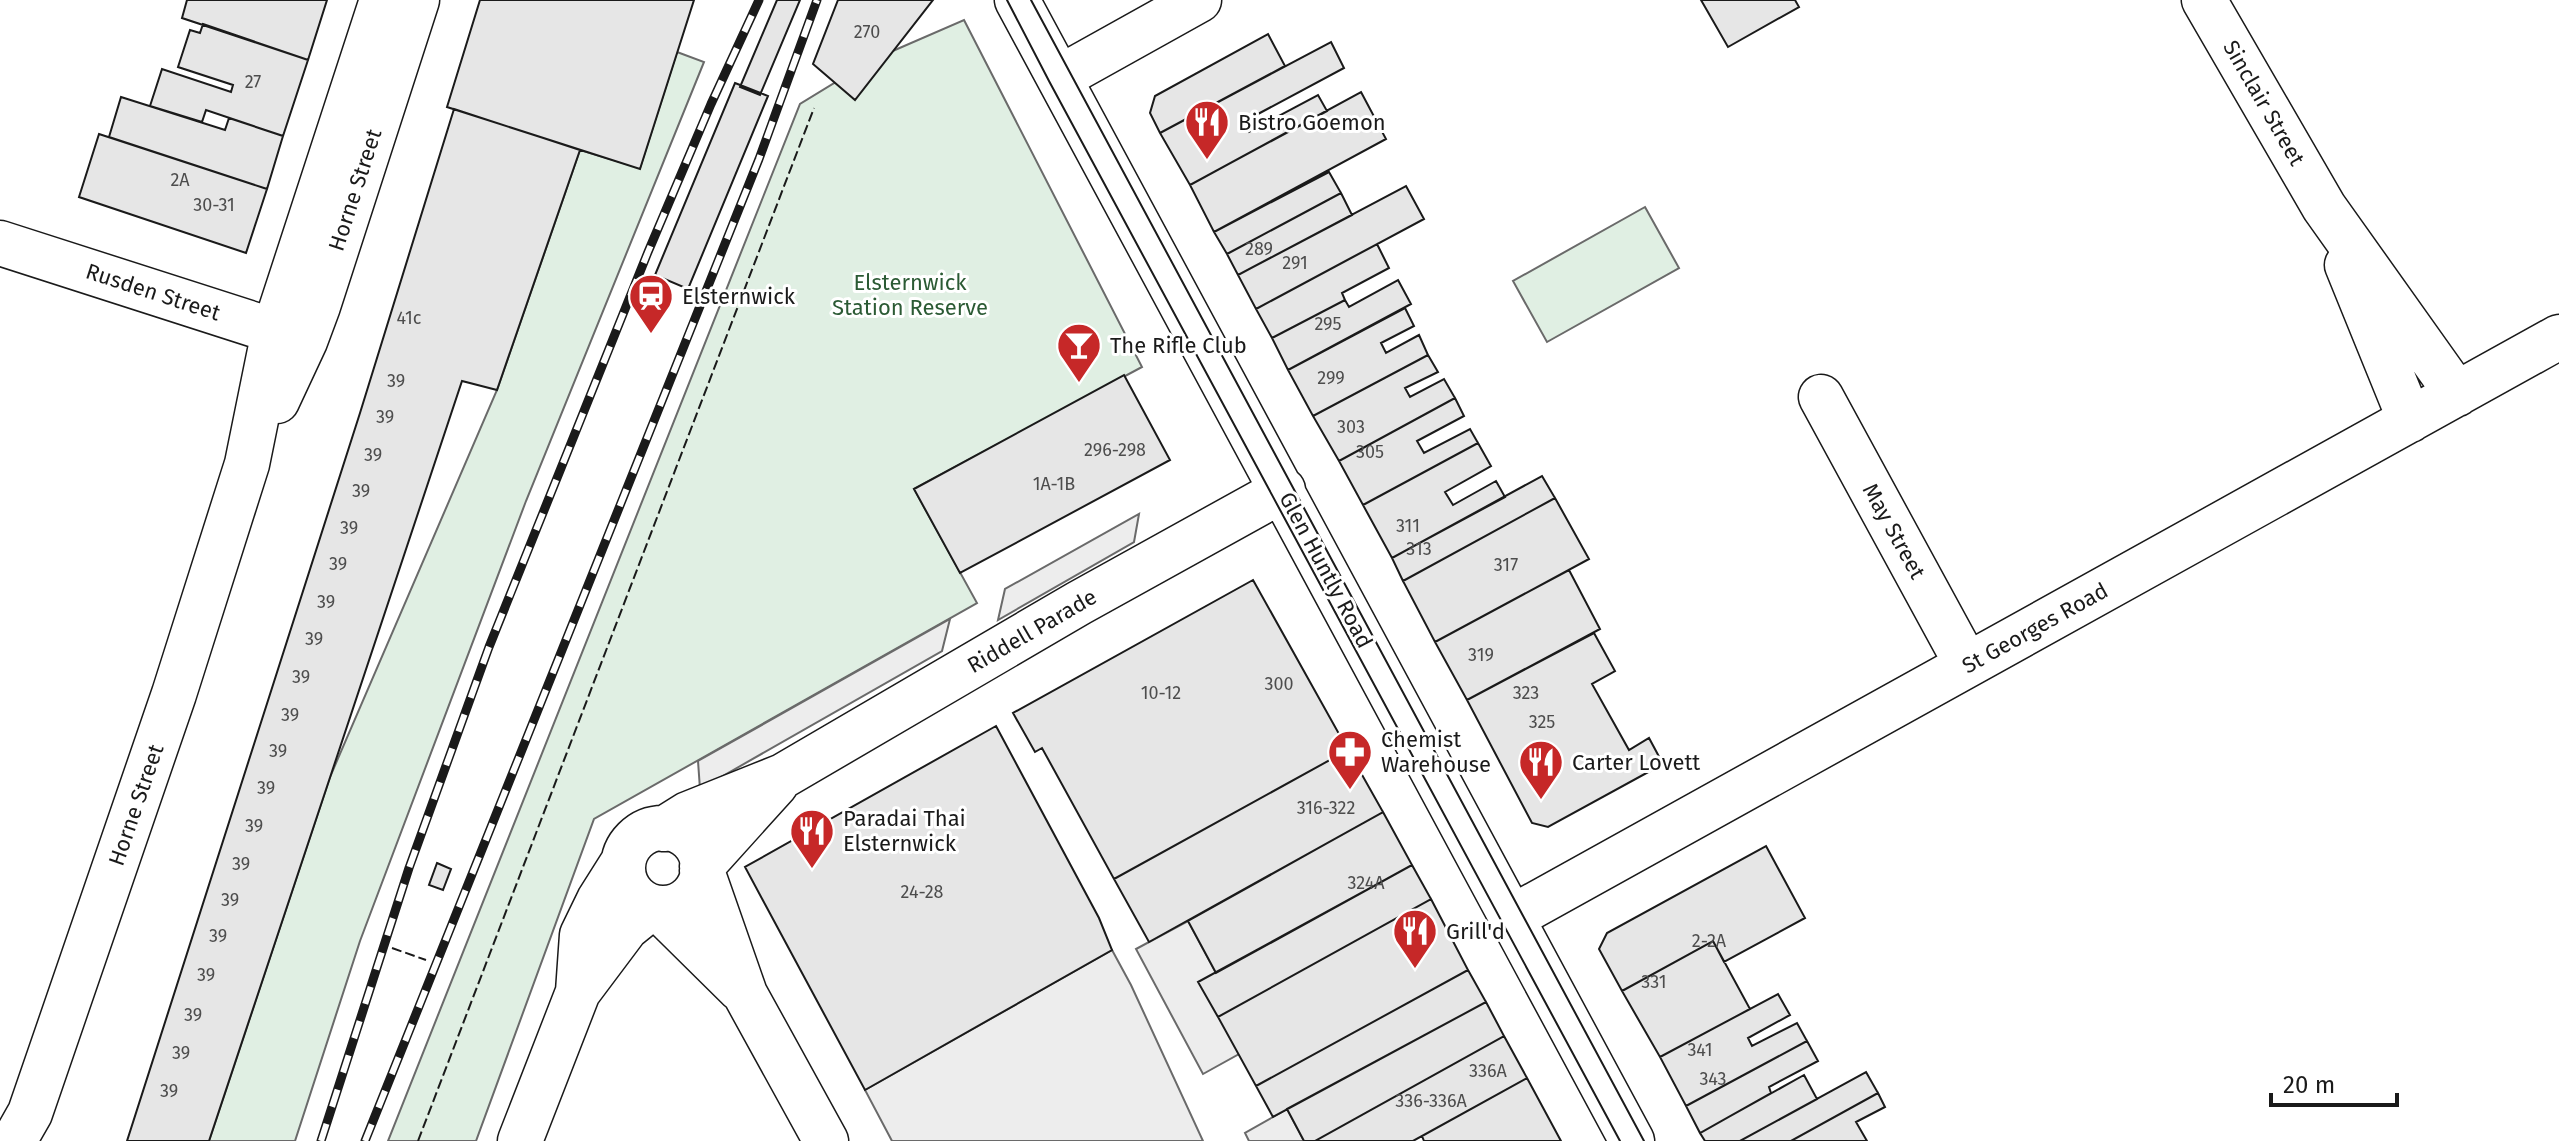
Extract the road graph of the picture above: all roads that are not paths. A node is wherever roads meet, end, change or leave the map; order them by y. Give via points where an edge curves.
1 (382, 0) edge
2 (417, 0) edge
3 (1017, 0) edge
4 (1199, 0) edge
5 (2204, 0) edge
6 (376, 70) junction
7 (1059, 78) junction
8 (2324, 207) junction
9 (0, 243) edge
10 (290, 336) junction
11 (2559, 337) edge
12 (2457, 394) junction
13 (1821, 397) dead end
14 (2410, 420) junction
15 (1283, 490) junction
16 (1967, 665) junction
17 (783, 776) junction
18 (664, 829) junction
19 (623, 862) junction
20 (702, 869) junction
21 (655, 907) junction
22 (1511, 918) junction
23 (578, 992) junction
24 (745, 994) junction
25 (14, 1141) edge
26 (520, 1141) edge
27 (826, 1141) edge
28 (1632, 1141) edge

1 - 6 street, Horne Street
2 - 6 street, Horne Street
3 - 7 street, Glen Huntly Road
4 - 7 street
5 - 8 street, Sinclair Street
6 - 10 street, Horne Street
7 - 15 street, Glen Huntly Road
8 - 12 street, Sinclair Street
8 - 14 street, Sinclair Street
9 - 10 street, Rusden Street
10 - 25 street, Horne Street via 50,1058
11 - 12 street, St Georges Road
12 - 14 street, St Georges Road
13 - 16 street, May Street
14 - 16 street, St Georges Road
15 - 17 street, Riddell Parade
15 - 22 street, Glen Huntly Road
16 - 22 street, St Georges Road
17 - 18 street, Riddell Parade
17 - 20 street, Riddell Parade
18 - 19 street via 637,838
18 - 20 street via 690,840
19 - 21 street via 629,889
19 - 23 street via 582,935
20 - 21 street via 690,897 679,905
20 - 24 street
21 - 23 street via 626,928
21 - 24 street
22 - 28 street, Glen Huntly Road
23 - 26 street
24 - 27 street

